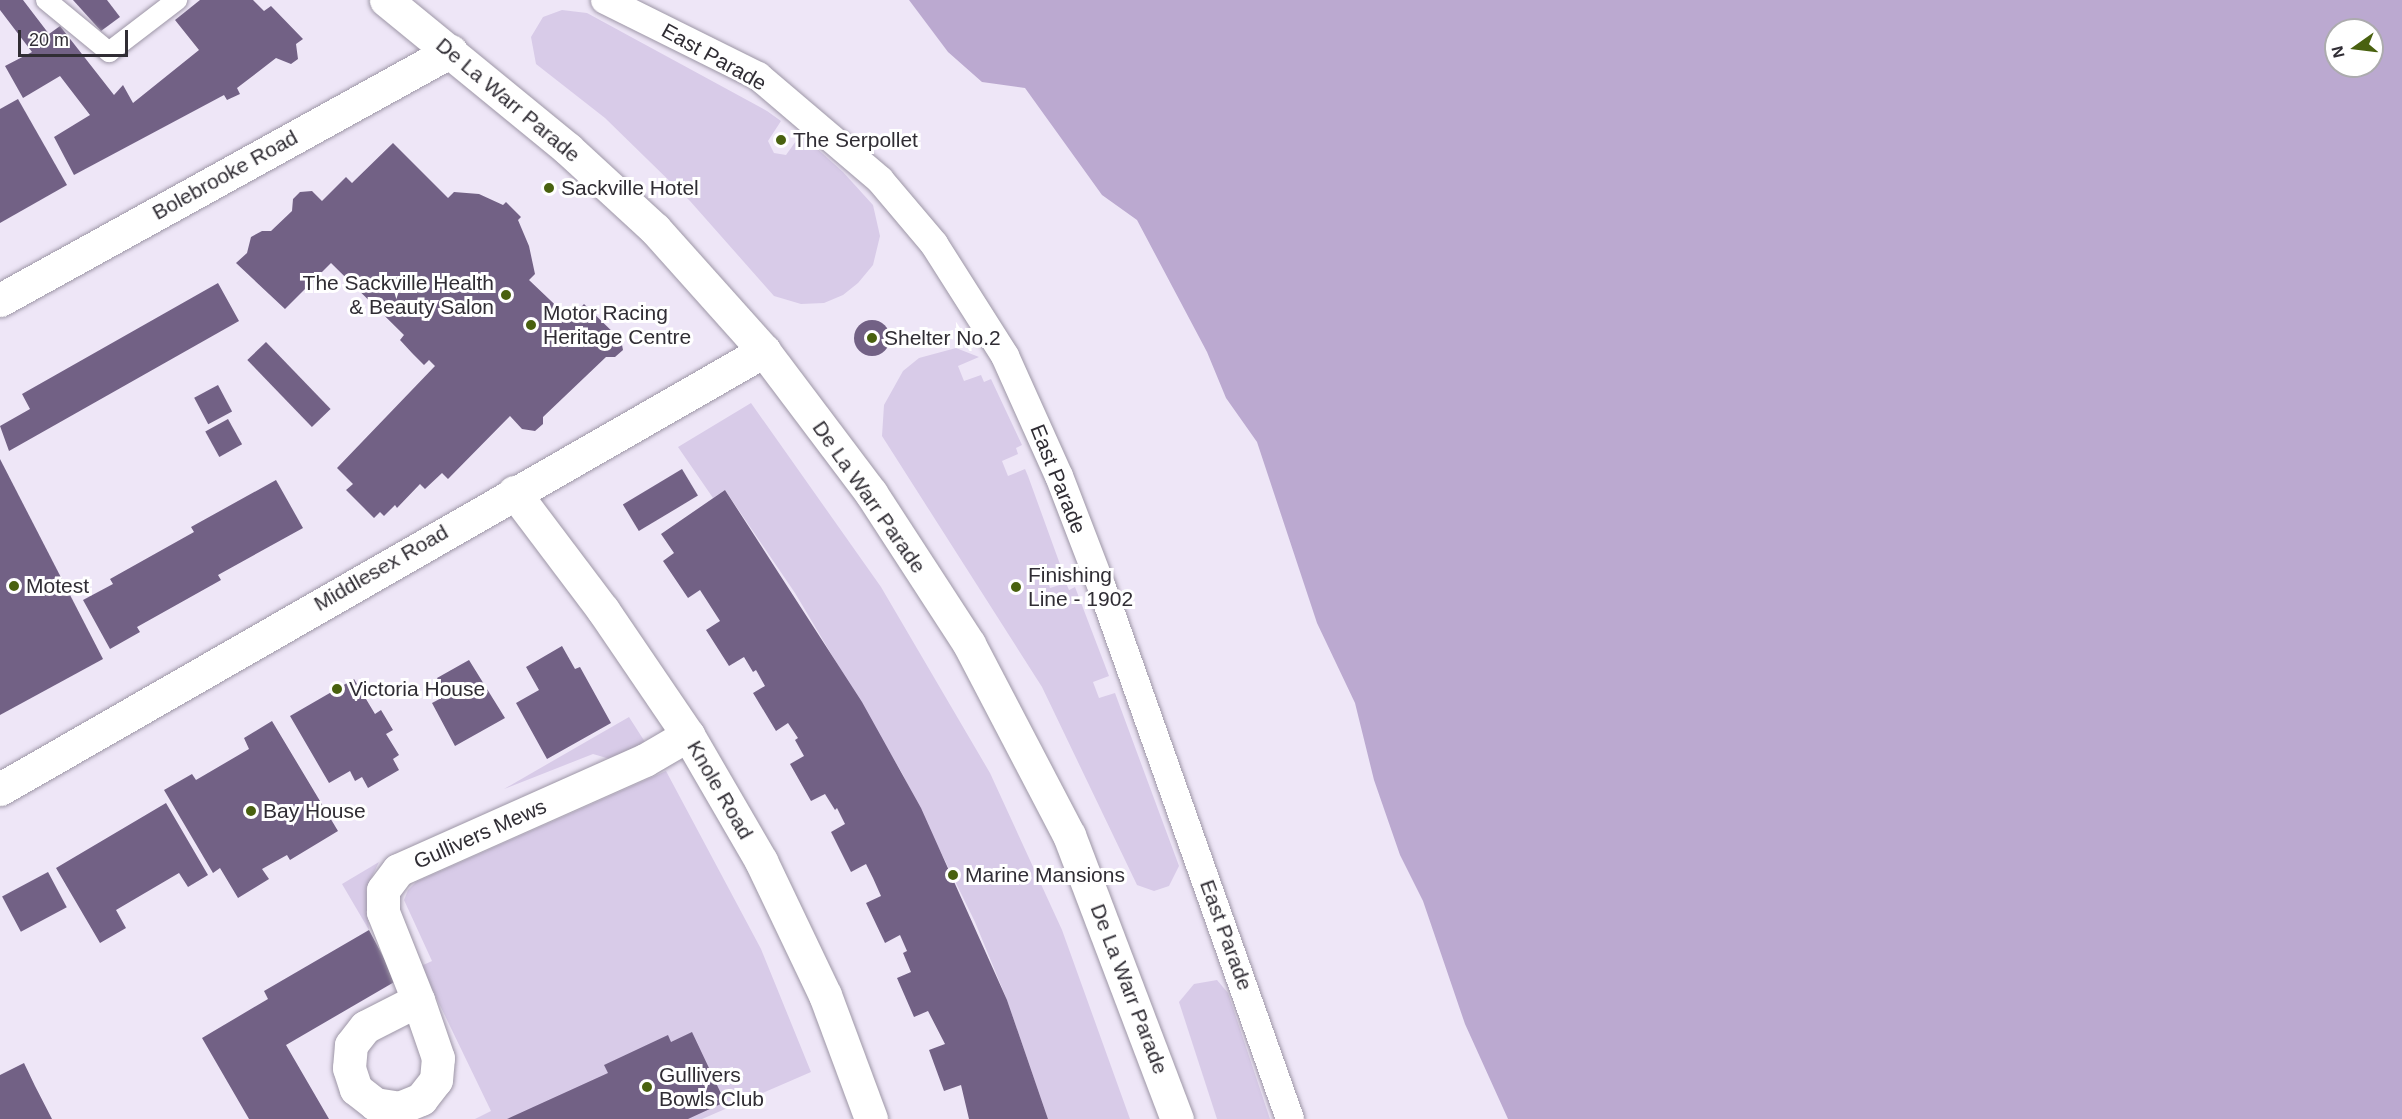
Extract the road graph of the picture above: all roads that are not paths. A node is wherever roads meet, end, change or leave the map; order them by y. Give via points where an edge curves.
1 (46, 0) edge
2 (177, 0) edge
3 (386, 0) edge
4 (605, 0) edge
5 (451, 51) junction
6 (0, 300) edge
7 (764, 351) junction
8 (514, 492) junction
9 (688, 735) junction
10 (0, 789) edge
11 (418, 1000) dead end
12 (871, 1119) edge
13 (1177, 1119) edge
14 (1290, 1119) edge

1 - 2 lane via 109,52
3 - 5 street, De La Warr Parade
4 - 14 street, East Parade via 758,76 880,180 934,244 1005,356 1059,476 1102,588
5 - 6 street, Bolebrooke Road
5 - 7 street, De La Warr Parade via 568,149 655,229
7 - 8 street, Middlesex Road
7 - 13 street, De La Warr Parade via 871,493 969,644 1069,835
8 - 9 street, Knole Road via 603,610
8 - 10 street, Middlesex Road
9 - 11 street, Gullivers Mews via 645,760 398,870 383,890 383,912
9 - 12 street, Knole Road via 762,861 825,995

